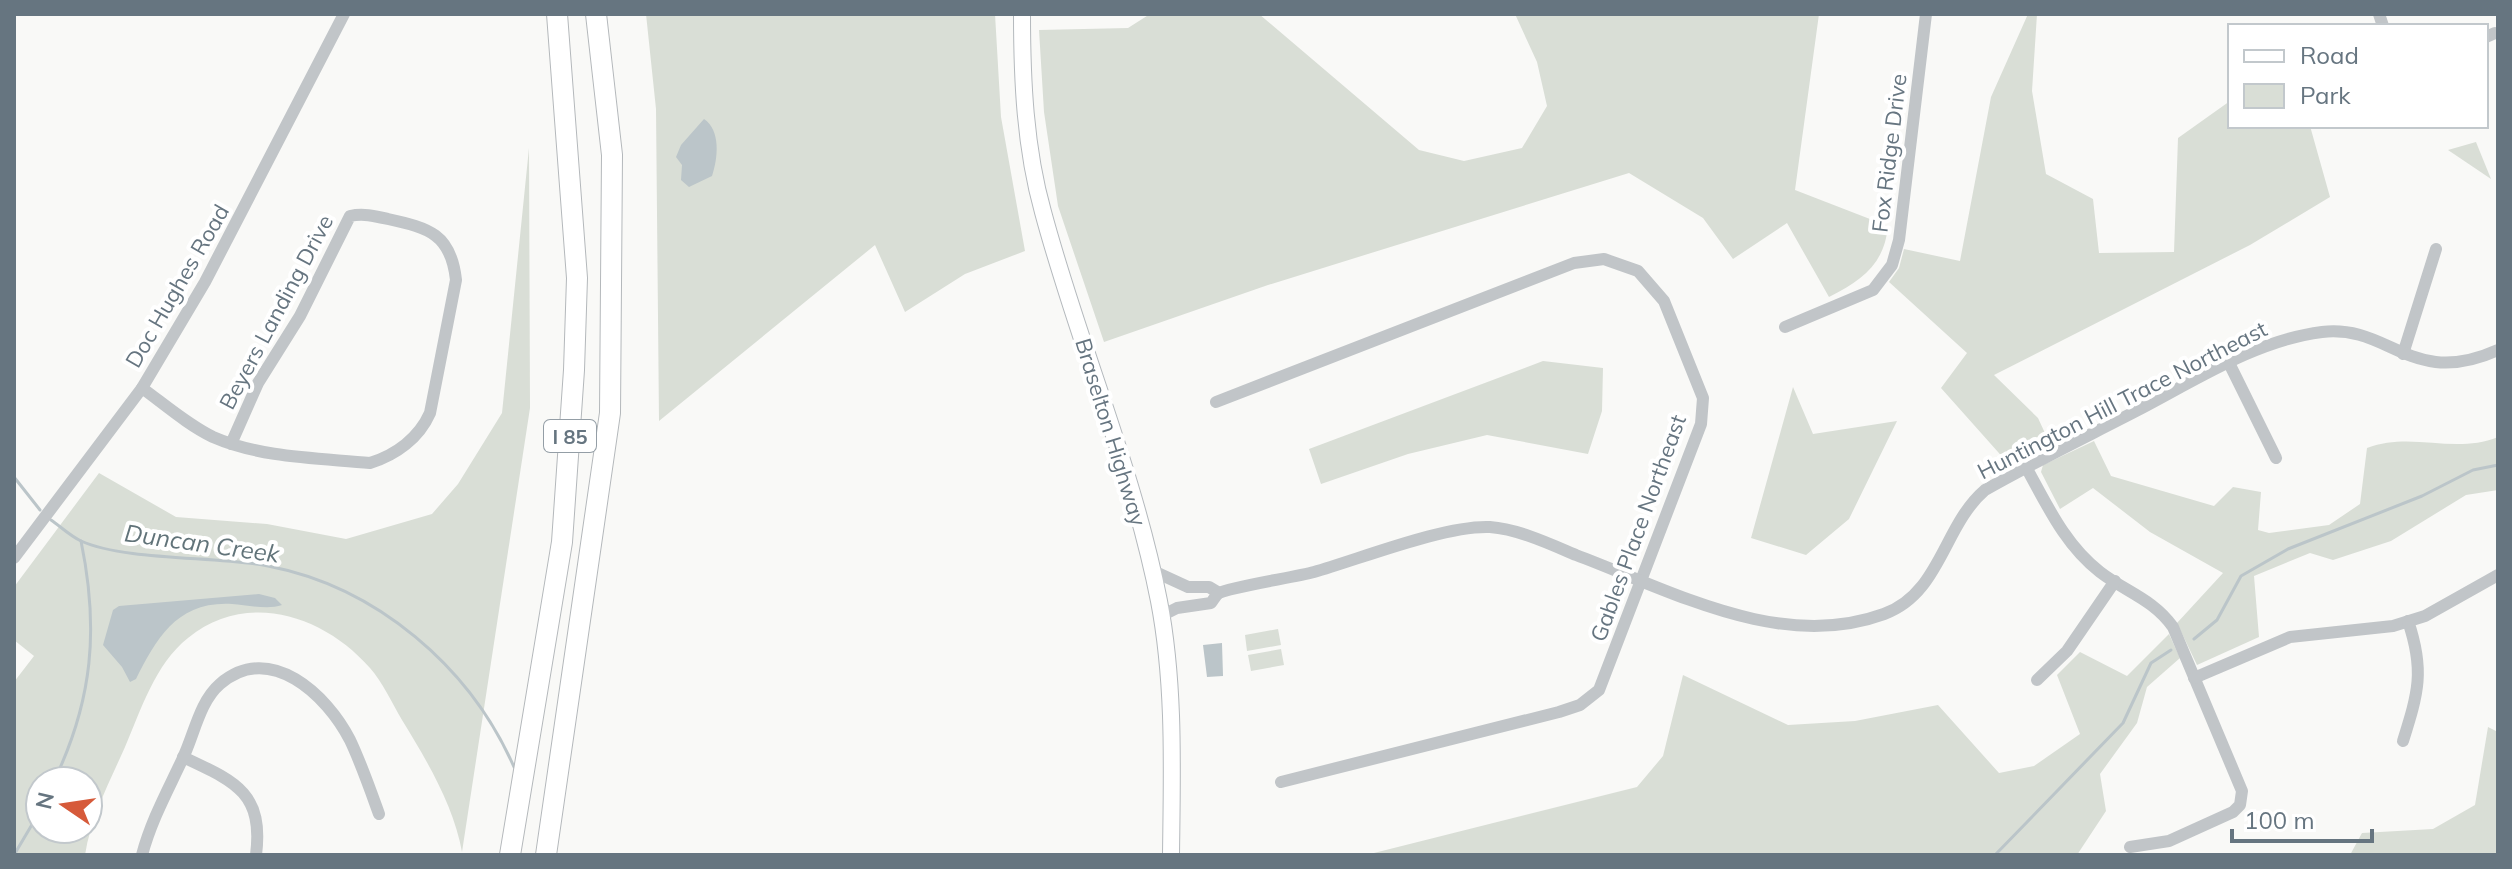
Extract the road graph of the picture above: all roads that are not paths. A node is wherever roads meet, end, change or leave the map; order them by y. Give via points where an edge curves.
1 (344, 14) edge
2 (557, 14) edge
3 (596, 14) edge
4 (1022, 14) edge
5 (1926, 14) edge
6 (2436, 249) dead end
7 (1785, 327) dead end
8 (2498, 350) edge
9 (2403, 354) junction
10 (2229, 363) junction
11 (142, 388) junction
12 (1216, 402) dead end
13 (231, 444) junction
14 (2276, 458) dead end
15 (2026, 467) junction
16 (14, 558) edge
17 (1151, 570) junction
18 (2498, 575) edge
19 (1643, 580) junction
20 (2115, 581) junction
21 (1219, 593) junction
22 (1161, 616) junction
23 (2408, 621) junction
24 (2194, 678) junction
25 (2037, 680) dead end
26 (2403, 741) dead end
27 (183, 757) junction
28 (1281, 782) dead end
29 (379, 814) dead end
30 (2130, 847) dead end
31 (142, 855) edge
32 (256, 855) edge
33 (510, 855) edge
34 (546, 855) edge
35 (1171, 855) edge

1 - 11 street, Doc Hughes Road via 205,282
2 - 33 highway, I 85 via 577,278 574,370 562,542
3 - 34 highway, I 85 via 612,155 610,413
4 - 17 main road, Braselton Highway via 1026,122 1042,210 1130,485
5 - 7 street, Fox Ridge Drive via 1892,265 1873,290
6 - 9 street
8 - 9 street, Huntington Hill Trace Northeast via 2455,364
9 - 10 street, Huntington Hill Trace Northeast via 2358,336 2328,331 2287,338
10 - 14 street
10 - 15 street, Huntington Hill Trace Northeast
11 - 13 street, Beyers Landing Drive via 209,435
11 - 16 street, Doc Hughes Road
12 - 19 street, Gables Place Northeast via 1574,263 1604,259 1638,271 1664,301 1703,398 1701,424
13 - 13 street, Beyers Landing Drive via 370,463 388,458 412,439 430,413 456,280 454,259 445,243 418,226 360,213 350,216 300,316 258,383
15 - 19 street, Huntington Hill Trace Northeast via 1973,500 1921,590 1884,614 1850,624 1778,624 1716,608
15 - 20 street via 2080,555
17 - 21 street, Huntington Hill Trace Northeast via 1170,581
17 - 22 main road, Braselton Highway
18 - 23 street
19 - 21 street, Huntington Hill Trace Northeast via 1490,527 1448,532 1273,583
19 - 28 street, Gables Place Northeast via 1599,690 1580,705
20 - 24 street via 2160,609
20 - 25 street via 2067,651
21 - 22 street, Huntington Hill Trace Northeast via 1211,603
22 - 35 main road, Braselton Highway via 1168,660
23 - 24 street via 2290,637
23 - 26 street via 2420,666 2419,690
24 - 30 street via 2242,791 2240,805 2169,841
27 - 29 street via 219,684 245,670 269,668 311,688 349,738
27 - 31 street via 151,822
27 - 32 street via 228,778 251,801 259,829

